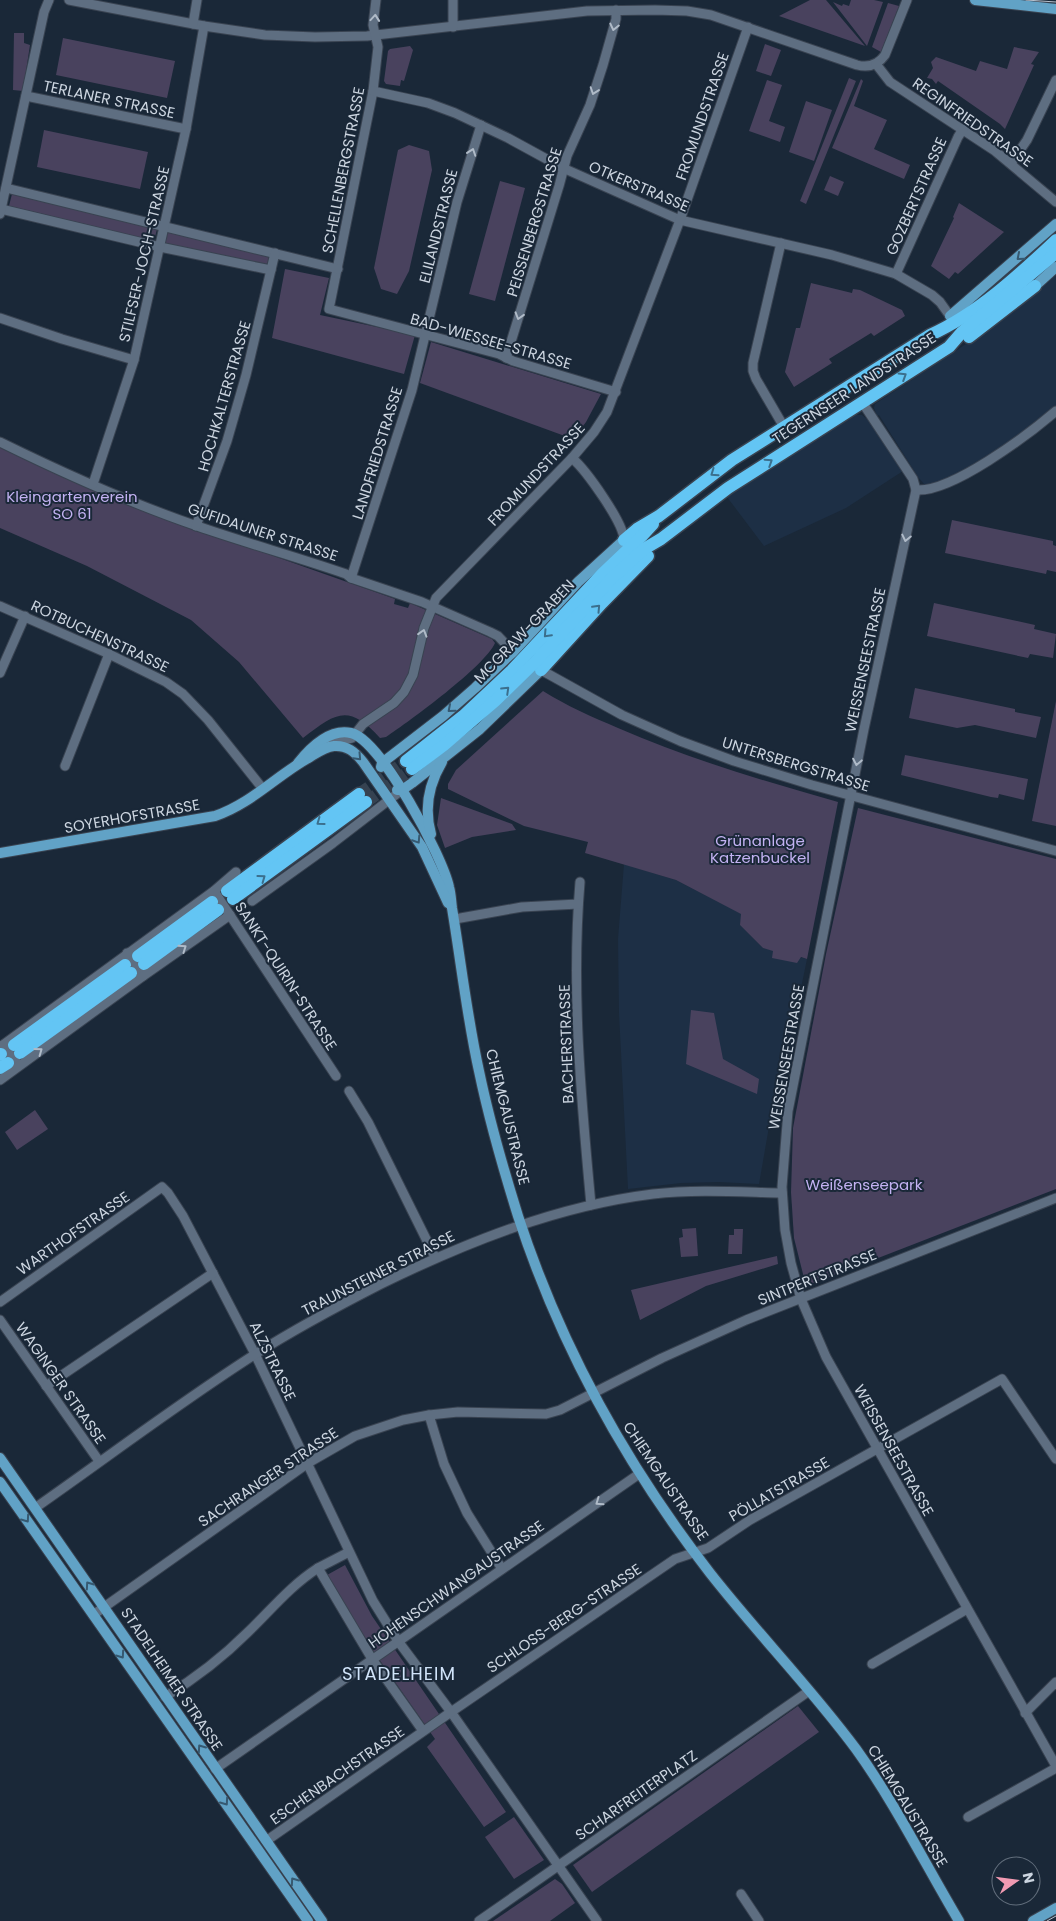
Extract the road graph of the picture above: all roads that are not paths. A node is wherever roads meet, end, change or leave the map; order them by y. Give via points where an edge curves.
1 (49, 0) edge
2 (69, 0) edge
3 (197, 0) edge
4 (376, 0) edge
5 (453, 0) edge
6 (907, 0) edge
7 (974, 0) edge
8 (1056, 9) edge
9 (616, 10) junction
10 (193, 24) junction
11 (204, 26) junction
12 (748, 26) junction
13 (453, 27) junction
14 (377, 36) junction
15 (876, 64) junction
16 (1056, 80) edge
17 (373, 91) junction
18 (26, 96) junction
19 (481, 125) junction
20 (186, 129) junction
21 (963, 129) junction
22 (1012, 163) junction
23 (563, 168) junction
24 (6, 188) junction
25 (1056, 202) edge
26 (1, 212) edge
27 (680, 220) junction
28 (1056, 224) edge
29 (164, 226) junction
30 (1056, 240) edge
31 (781, 243) junction
32 (160, 247) junction
33 (275, 253) junction
34 (1056, 253) edge
35 (1056, 267) edge
36 (338, 269) junction
37 (271, 270) junction
38 (896, 274) junction
39 (1035, 286) joint
40 (329, 309) joint
41 (950, 316) junction
42 (0, 318) edge
43 (425, 335) junction
44 (930, 335) junction
45 (948, 347) junction
46 (506, 358) junction
47 (134, 360) junction
48 (616, 392) junction
49 (862, 402) junction
50 (1056, 411) edge
51 (784, 427) junction
52 (0, 442) edge
53 (572, 458) junction
54 (93, 484) junction
55 (916, 490) junction
56 (659, 516) junction
57 (196, 526) junction
58 (661, 538) junction
59 (624, 540) junction
60 (351, 578) junction
61 (0, 606) edge
62 (432, 606) junction
63 (24, 616) junction
64 (513, 652) junction
65 (108, 654) junction
66 (541, 670) junction
67 (0, 673) edge
68 (356, 734) junction
69 (328, 747) junction
70 (443, 759) junction
71 (298, 763) junction
72 (382, 763) junction
73 (64, 766) dead end
74 (380, 785) junction
75 (263, 789) junction
76 (402, 790) junction
77 (851, 796) junction
78 (363, 798) tunnel mouth
79 (390, 799) junction
80 (435, 848) junction
81 (1056, 851) edge
82 (0, 853) edge
83 (236, 872) dead end
84 (580, 882) dead end
85 (222, 901) junction
86 (252, 901) dead end
87 (578, 904) junction
88 (453, 915) junction
89 (135, 965) junction
90 (7, 1055) edge
91 (336, 1076) dead end
92 (0, 1080) edge
93 (349, 1090) dead end
94 (162, 1188) joint
95 (782, 1194) junction
96 (1056, 1198) edge
97 (591, 1205) junction
98 (521, 1225) junction
99 (435, 1257) junction
100 (213, 1273) junction
101 (801, 1299) junction
102 (0, 1302) edge
103 (0, 1320) edge
104 (255, 1354) junction
105 (46, 1386) junction
106 (593, 1394) junction
107 (428, 1415) junction
108 (877, 1449) junction
109 (0, 1458) edge
110 (1056, 1459) edge
111 (99, 1461) junction
112 (308, 1463) junction
113 (639, 1474) junction
114 (0, 1482) edge
115 (34, 1508) junction
116 (349, 1552) junction
117 (696, 1553) junction
118 (318, 1568) junction
119 (502, 1569) junction
120 (104, 1607) junction
121 (967, 1609) junction
122 (93, 1615) junction
123 (398, 1641) junction
124 (372, 1659) junction
125 (872, 1664) dead end
126 (1056, 1682) edge
127 (809, 1691) junction
128 (165, 1698) junction
129 (451, 1712) junction
130 (1025, 1713) junction
131 (424, 1731) junction
132 (1056, 1767) edge
133 (215, 1769) junction
134 (968, 1817) dead end
135 (266, 1841) junction
136 (559, 1865) junction
137 (741, 1894) dead end
138 (1056, 1908) edge
139 (318, 1920) edge
140 (308, 1921) edge
141 (479, 1921) edge
142 (597, 1921) edge
143 (759, 1921) edge
144 (959, 1921) edge
145 (1033, 1921) edge

1 - 18 street
2 - 10 street
3 - 10 street
14 -> 4 street, SCHELLENBERGSTRASSE via 373,25
5 - 13 street
6 - 15 street via 885,56
7 - 8 main road
9 - 12 street via 687,11
9 - 13 street
9 -> 23 street, PEISSENBERGSTRASSE via 616,20 590,105
10 - 11 street
11 - 14 street via 315,37
11 - 20 street, STILFSER-JOCH-STRASSE
12 - 15 street via 857,65
12 - 27 street, FROMUNDSTRASSE
13 - 14 street
14 - 17 street, SCHELLENBERGSTRASSE
15 - 21 street, REGINFRIEDSTRASSE via 890,82
16 - 22 street
17 - 19 street, OTKERSTRASSE via 428,103
17 - 36 street, SCHELLENBERGSTRASSE
18 - 20 street, TERLANER STRASSE
18 - 24 street
19 - 23 street, OTKERSTRASSE
43 -> 19 street, ELILANDSTRASSE via 457,202
20 - 29 street, STILFSER-JOCH-STRASSE
21 - 22 street, REGINFRIEDSTRASSE
21 - 38 street, GOZBERTSTRASSE
22 - 25 street, REGINFRIEDSTRASSE
23 - 27 street, OTKERSTRASSE
23 -> 46 street, PEISSENBERGSTRASSE
24 - 26 street
24 - 29 street
26 - 32 street
27 - 31 street, OTKERSTRASSE
27 - 48 street, FROMUNDSTRASSE
28 -> 41 main road
29 - 32 street, STILFSER-JOCH-STRASSE
29 - 33 street
30 - 44 highway, TEGERNSEER LANDSTRASSE via 974,308
31 - 38 street, OTKERSTRASSE
31 - 51 street via 753,371
32 - 37 street
32 - 47 street, STILFSER-JOCH-STRASSE
33 - 36 street
33 - 37 street, HOCHKALTERSTRASSE
34 - 45 highway, TEGERNSEER LANDSTRASSE
35 - 39 main road
36 - 40 street, SCHELLENBERGSTRASSE
37 - 57 street, HOCHKALTERSTRASSE via 230,434
38 - 41 street, OTKERSTRASSE via 932,295
39 - 45 highway via 967,339
40 - 43 street, BAD-WIESSEE-STRASSE
41 - 44 highway
42 - 47 street
43 - 46 street, BAD-WIESSEE-STRASSE
43 - 60 street, LANDFRIEDSTRASSE via 405,412
44 - 51 highway, TEGERNSEER LANDSTRASSE
49 -> 45 highway, TEGERNSEER LANDSTRASSE
46 - 48 street, BAD-WIESSEE-STRASSE
47 - 54 street, STILFSER-JOCH-STRASSE
48 - 53 street, FROMUNDSTRASSE via 594,432
49 - 55 street via 906,467
58 -> 49 highway, TEGERNSEER LANDSTRASSE via 728,488
50 - 55 street via 978,466 936,488
51 -> 56 highway, TEGERNSEER LANDSTRASSE via 712,475
52 - 54 street, GUFIDAUNER STRASSE
53 - 59 street via 581,466 616,518
53 - 62 street, FROMUNDSTRASSE via 442,591
54 - 57 street, GUFIDAUNER STRASSE
55 -> 77 street, WEISSENSEESTRASSE
56 -> 58 highway, MCGRAW-GRABEN via 512,670 409,765 444,745 494,701 535,662 612,578
56 - 59 highway
57 - 60 street, GUFIDAUNER STRASSE
66 -> 58 highway via 649,555
59 - 64 main road via 578,582
60 - 62 street, GUFIDAUNER STRASSE
61 - 63 street, ROTBUCHENSTRASSE
62 - 64 street, GUFIDAUNER STRASSE via 498,636
68 -> 62 street, FROMUNDSTRASSE via 394,703 409,684
63 - 65 street, ROTBUCHENSTRASSE
63 - 67 street
64 -> 72 main road via 443,716
65 - 73 street
65 - 75 street, ROTBUCHENSTRASSE via 150,673 183,694
66 - 70 main road
66 - 77 street, UNTERSBERGSTRASSE via 622,715 680,741 780,776
68 - 69 street, FROMUNDSTRASSE
68 - 71 main road via 345,732 330,736 308,750
68 - 72 main road, CHIEMGAUSTRASSE
69 - 71 main road
69 -> 74 main road, CHIEMGAUSTRASSE via 343,747 355,753
70 - 76 main road
70 - 80 main road via 434,777 428,803 428,824
71 - 75 main road, SOYERHOFSTRASSE
72 - 74 main road
72 - 76 main road, CHIEMGAUSTRASSE
74 - 76 main road
74 - 79 main road, CHIEMGAUSTRASSE
75 - 82 main road, SOYERHOFSTRASSE via 230,811 207,819
76 - 79 street
76 - 80 main road, CHIEMGAUSTRASSE
77 - 81 street, UNTERSBERGSTRASSE
77 - 95 street, WEISSENSEESTRASSE via 788,1111
78 - 85 highway
79 - 86 street
79 -> 88 main road, CHIEMGAUSTRASSE via 422,847
80 - 88 main road, CHIEMGAUSTRASSE via 449,886
83 - 85 street
84 - 87 street, BACHERSTRASSE
85 - 89 highway
85 - 89 street
85 - 91 street, SANKT-QUIRIN-STRASSE
87 - 88 street
87 - 97 street, BACHERSTRASSE via 582,1116
88 - 98 main road, CHIEMGAUSTRASSE via 480,1074
89 - 90 highway
89 - 90 street
90 - 92 street
93 - 99 street
94 - 100 street, ALZSTRASSE via 183,1216
94 - 102 street, WARTHOFSTRASSE
95 - 97 street, TRAUNSTEINER STRASSE via 683,1191
95 - 101 street, WEISSENSEESTRASSE via 785,1230
96 - 101 street, SINTPERTSTRASSE
97 - 98 street, TRAUNSTEINER STRASSE
98 - 99 street, TRAUNSTEINER STRASSE
98 - 106 main road, CHIEMGAUSTRASSE via 561,1326
99 - 104 street, TRAUNSTEINER STRASSE via 334,1308
100 - 104 street, ALZSTRASSE
100 - 105 street
101 - 106 street, SINTPERTSTRASSE via 669,1354
101 - 108 street, WEISSENSEESTRASSE via 826,1356
103 - 105 street, WAGINGER STRASSE
104 - 111 street, TRAUNSTEINER STRASSE
104 - 112 street, ALZSTRASSE
105 - 111 street, WAGINGER STRASSE
106 - 107 street, SACHRANGER STRASSE via 546,1414 458,1412
106 - 113 main road, CHIEMGAUSTRASSE
107 - 112 street, SACHRANGER STRASSE via 355,1436
107 - 119 street via 444,1464 467,1513
108 - 110 street, PÖLLATSTRASSE via 1002,1379
108 - 117 street, PÖLLATSTRASSE
108 - 121 street, WEISSENSEESTRASSE
109 - 115 main road, STADELHEIMER STRASSE
111 - 115 street, TRAUNSTEINER STRASSE
112 - 116 street, ALZSTRASSE
112 - 120 street, SACHRANGER STRASSE
113 - 117 main road, CHIEMGAUSTRASSE
113 -> 119 street, HOHENSCHWANGAUSTRASSE
114 -> 122 main road, STADELHEIMER STRASSE
120 -> 115 main road, STADELHEIMER STRASSE
116 - 118 street
116 - 123 street, ALZSTRASSE via 373,1601
117 - 127 main road, CHIEMGAUSTRASSE
117 - 129 street, SCHLOSS-BERG-STRASSE via 675,1559
118 - 124 street
118 - 128 street via 288,1590 247,1634
119 - 123 street, HOHENSCHWANGAUSTRASSE
120 - 122 street, SACHRANGER STRASSE
120 - 128 main road, STADELHEIMER STRASSE
121 - 125 street
121 - 130 street, WEISSENSEESTRASSE
122 -> 140 main road, STADELHEIMER STRASSE
123 - 124 street, HOHENSCHWANGAUSTRASSE
123 - 129 street, ALZSTRASSE
124 - 131 street
124 - 133 street, HOHENSCHWANGAUSTRASSE
126 - 130 street
127 - 136 street, SCHARFREITERPLATZ
127 - 144 main road, CHIEMGAUSTRASSE via 867,1765
133 -> 128 main road, STADELHEIMER STRASSE
129 - 131 street, SCHLOSS-BERG-STRASSE
129 - 136 street, ALZSTRASSE
130 - 132 street, WEISSENSEESTRASSE
131 - 135 street, ESCHENBACHSTRASSE
132 - 134 street
133 - 135 main road, STADELHEIMER STRASSE
139 -> 135 main road, STADELHEIMER STRASSE
136 - 141 street, SCHARFREITERPLATZ
136 - 142 street, ALZSTRASSE
137 - 143 street
138 - 145 main road

